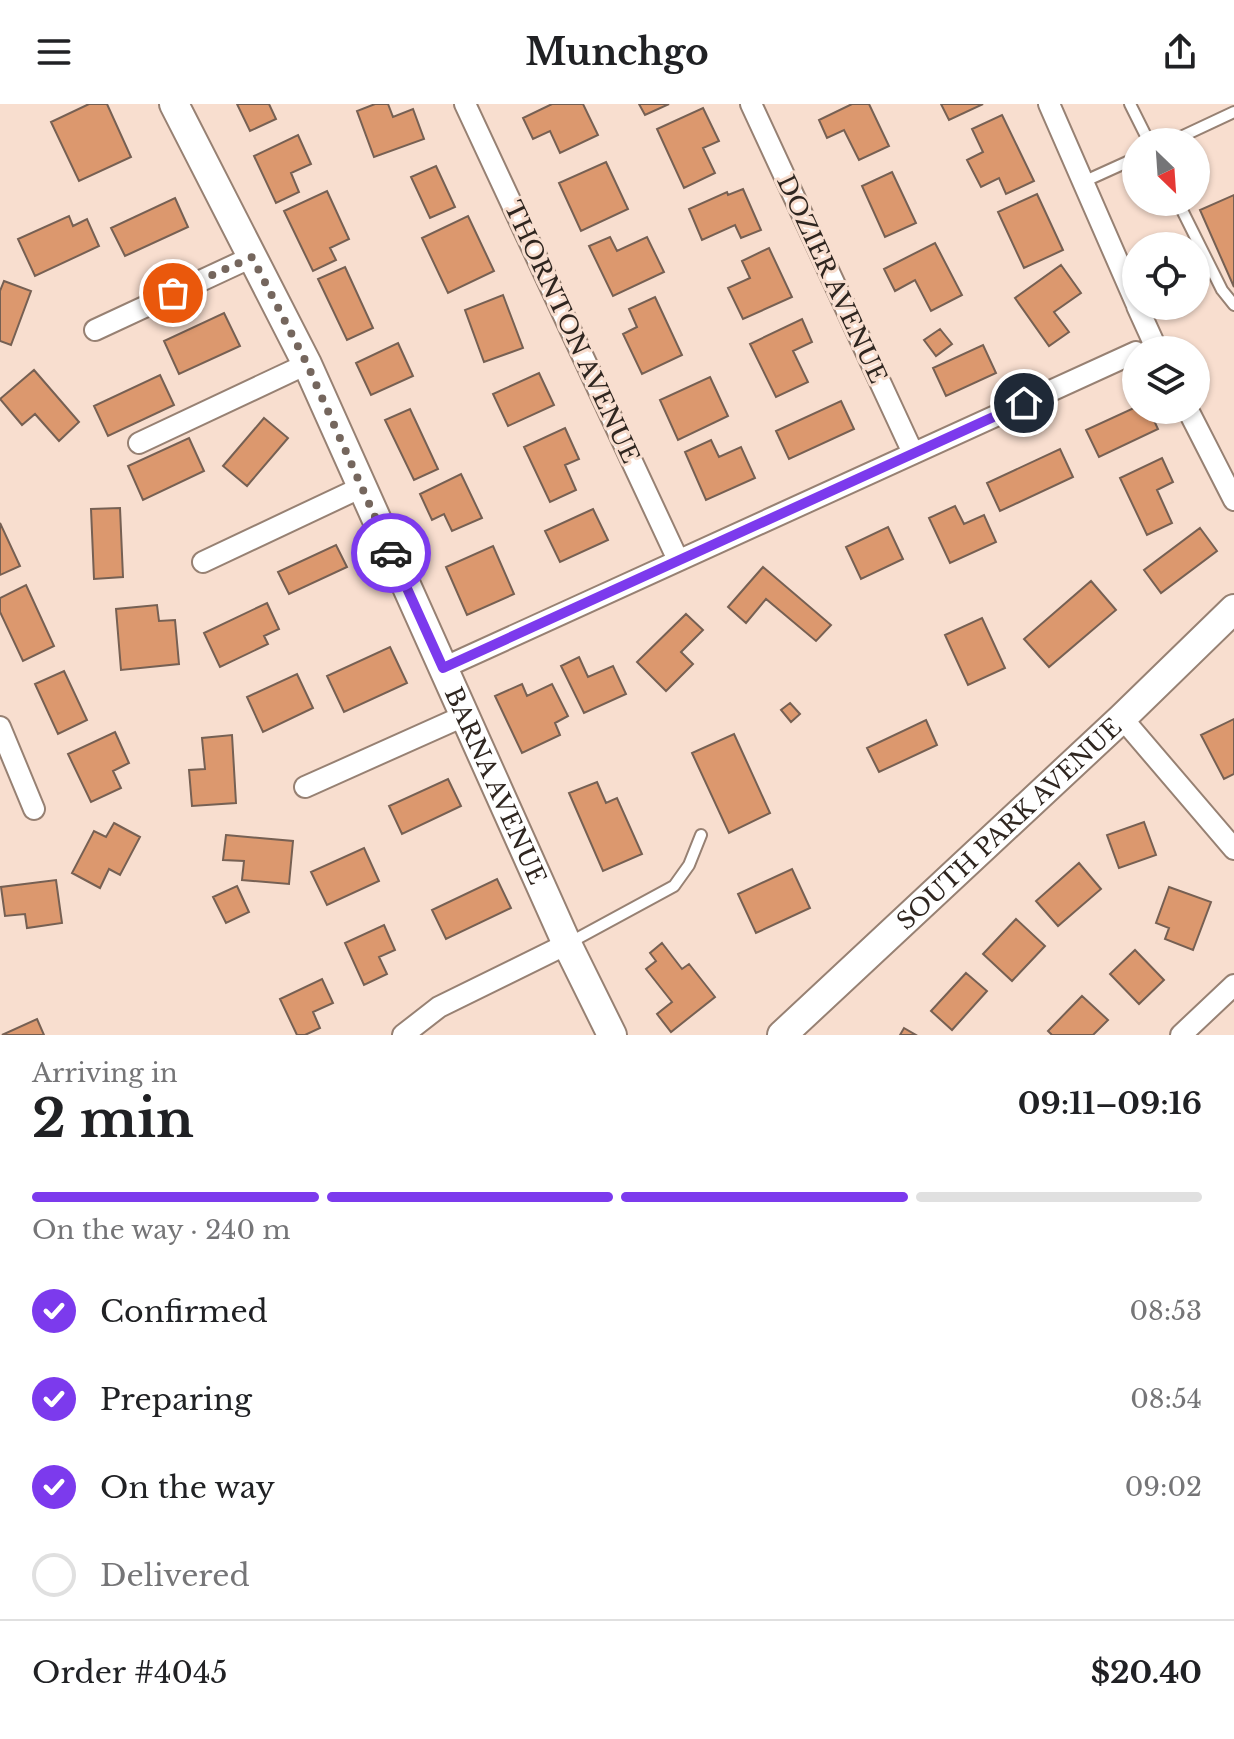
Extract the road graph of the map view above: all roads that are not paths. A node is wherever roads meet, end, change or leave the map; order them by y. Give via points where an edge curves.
1 (174, 104) edge
2 (465, 104) edge
3 (751, 104) edge
4 (1049, 104) edge
5 (1130, 104) edge
6 (1234, 112) edge
7 (1142, 128) edge
8 (1200, 128) edge
9 (1122, 164) edge
10 (1083, 182) junction
11 (1185, 216) edge
12 (252, 257) junction
13 (1122, 270) edge
14 (1234, 305) edge
15 (95, 330) dead end
16 (1122, 360) edge
17 (307, 364) junction
18 (1195, 424) edge
19 (139, 443) dead end
20 (913, 453) junction
21 (362, 487) junction
22 (1234, 500) edge
23 (678, 560) junction
24 (203, 562) dead end
25 (1234, 609) edge
26 (443, 668) junction
27 (466, 715) junction
28 (1122, 718) junction
29 (0, 727) edge
30 (305, 787) dead end
31 (34, 809) dead end
32 (701, 835) dead end
33 (1234, 849) edge
34 (567, 944) junction
35 (1234, 985) edge
36 (403, 1035) edge
37 (612, 1035) edge
38 (782, 1035) edge
39 (1181, 1035) edge

1 - 12 street, BARNA AVENUE
2 - 23 street, THORNTON AVENUE
3 - 20 street, DOZIER AVENUE
4 - 10 street
5 - 7 lane
6 - 8 lane
9 - 10 lane
10 - 13 street
11 - 14 lane
12 - 15 street
12 - 17 street, BARNA AVENUE
16 - 20 street
17 - 19 street
17 - 21 street, BARNA AVENUE
18 - 22 street
20 - 23 street
21 - 24 street
21 - 26 street, BARNA AVENUE
23 - 26 street
25 - 28 street, SOUTH PARK AVENUE
26 - 27 street, BARNA AVENUE
27 - 30 street
27 - 34 street, BARNA AVENUE
28 - 33 street
28 - 38 street, SOUTH PARK AVENUE
29 - 31 street
32 - 34 lane via 674,886
34 - 36 street via 439,1007
34 - 37 street, BARNA AVENUE
35 - 39 street

